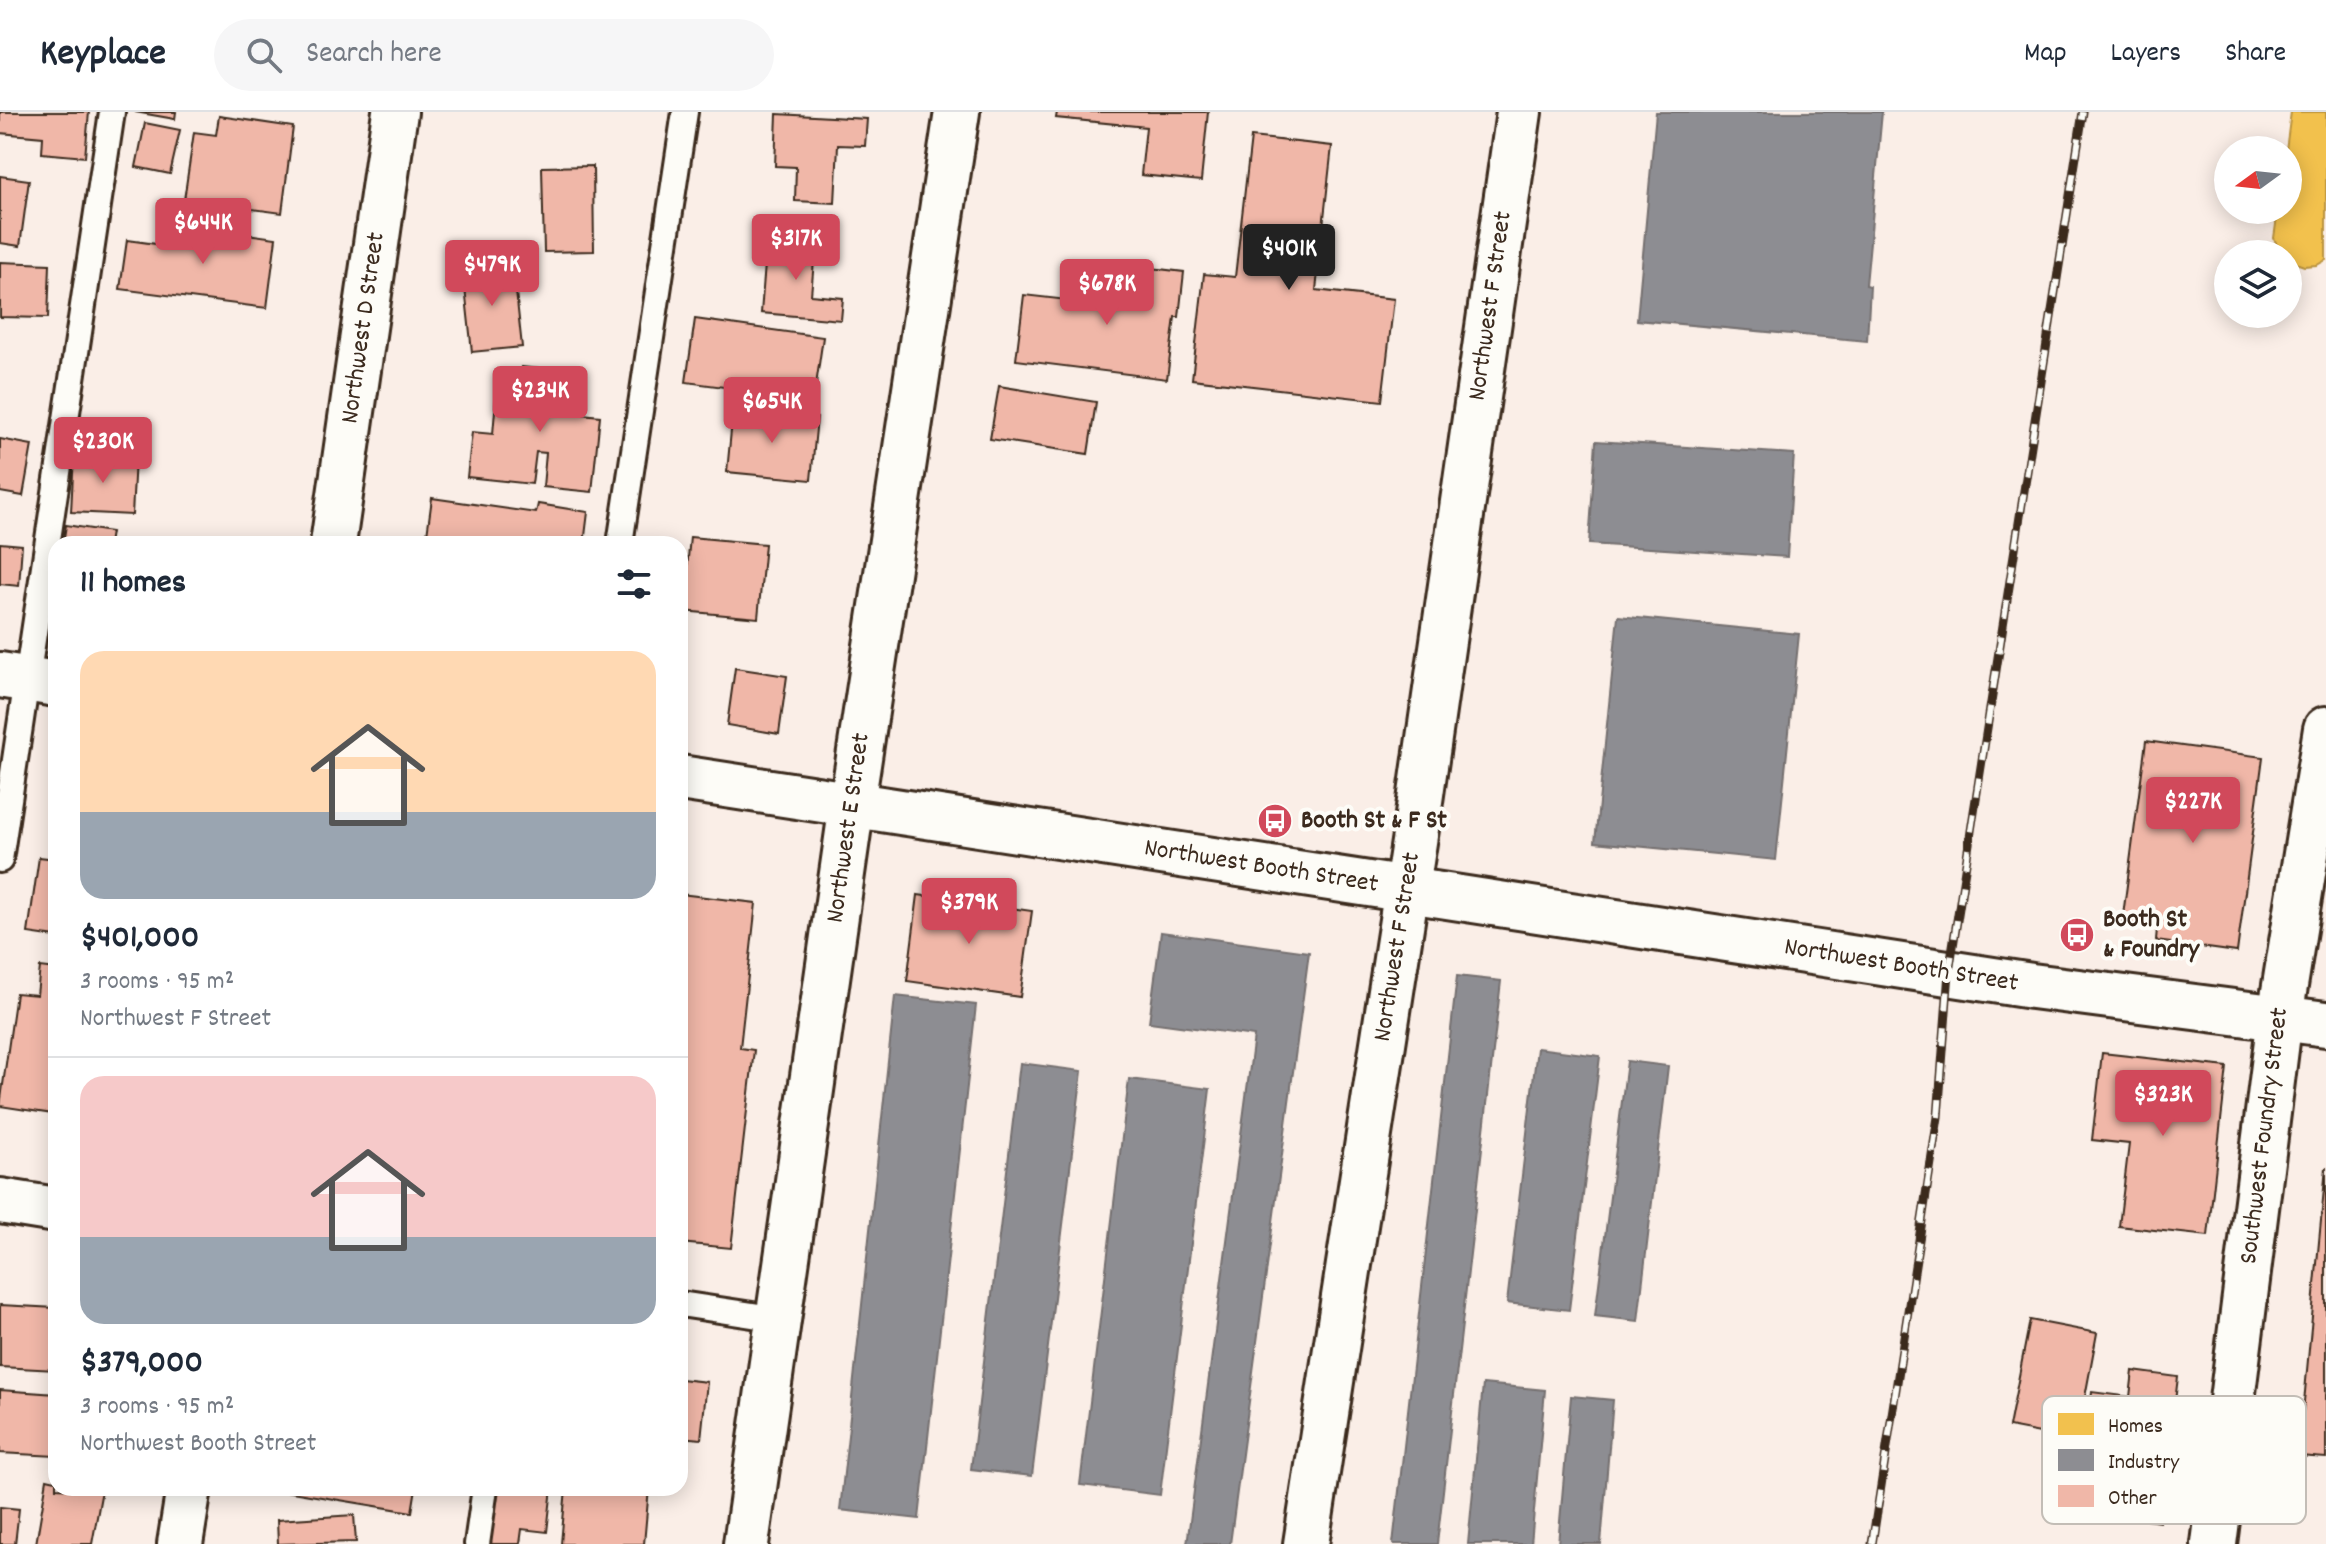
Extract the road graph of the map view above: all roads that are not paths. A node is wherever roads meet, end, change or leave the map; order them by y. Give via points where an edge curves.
1 (112, 112) edge
2 (395, 112) edge
3 (685, 112) edge
4 (957, 112) edge
5 (1519, 112) edge
6 (49, 536) edge
7 (334, 536) edge
8 (621, 536) edge
9 (48, 545) edge
10 (28, 680) edge
11 (2326, 729) edge
12 (688, 779) edge
13 (852, 804) junction
14 (0, 860) edge
15 (1407, 890) junction
16 (2280, 1017) junction
17 (2326, 1024) edge
18 (0, 1201) edge
19 (48, 1209) edge
20 (688, 1305) edge
21 (779, 1319) junction
22 (2233, 1396) edge
23 (188, 1496) edge
24 (484, 1496) edge
25 (2217, 1524) edge
26 (180, 1544) edge
27 (477, 1544) edge
28 (746, 1544) edge
29 (1306, 1544) edge
30 (2214, 1544) edge

1 - 6 lane
2 - 7 street, Northwest D Street
3 - 8 lane
4 - 13 street, Northwest E Street
5 - 15 street, Northwest F Street
9 - 10 lane
10 - 14 lane
11 - 16 street, Southwest Foundry Street
12 - 13 street, Northwest Booth Street
13 - 15 street, Northwest Booth Street
13 - 21 street, Northwest E Street
15 - 16 street, Northwest Booth Street via 2032,986
15 - 29 street, Northwest F Street
16 - 17 street, Northwest Booth Street
16 - 22 street, Southwest Foundry Street
18 - 19 street
20 - 21 lane
21 - 28 street, Northwest E Street
23 - 26 street
24 - 27 lane
25 - 30 street, Southwest Foundry Street

